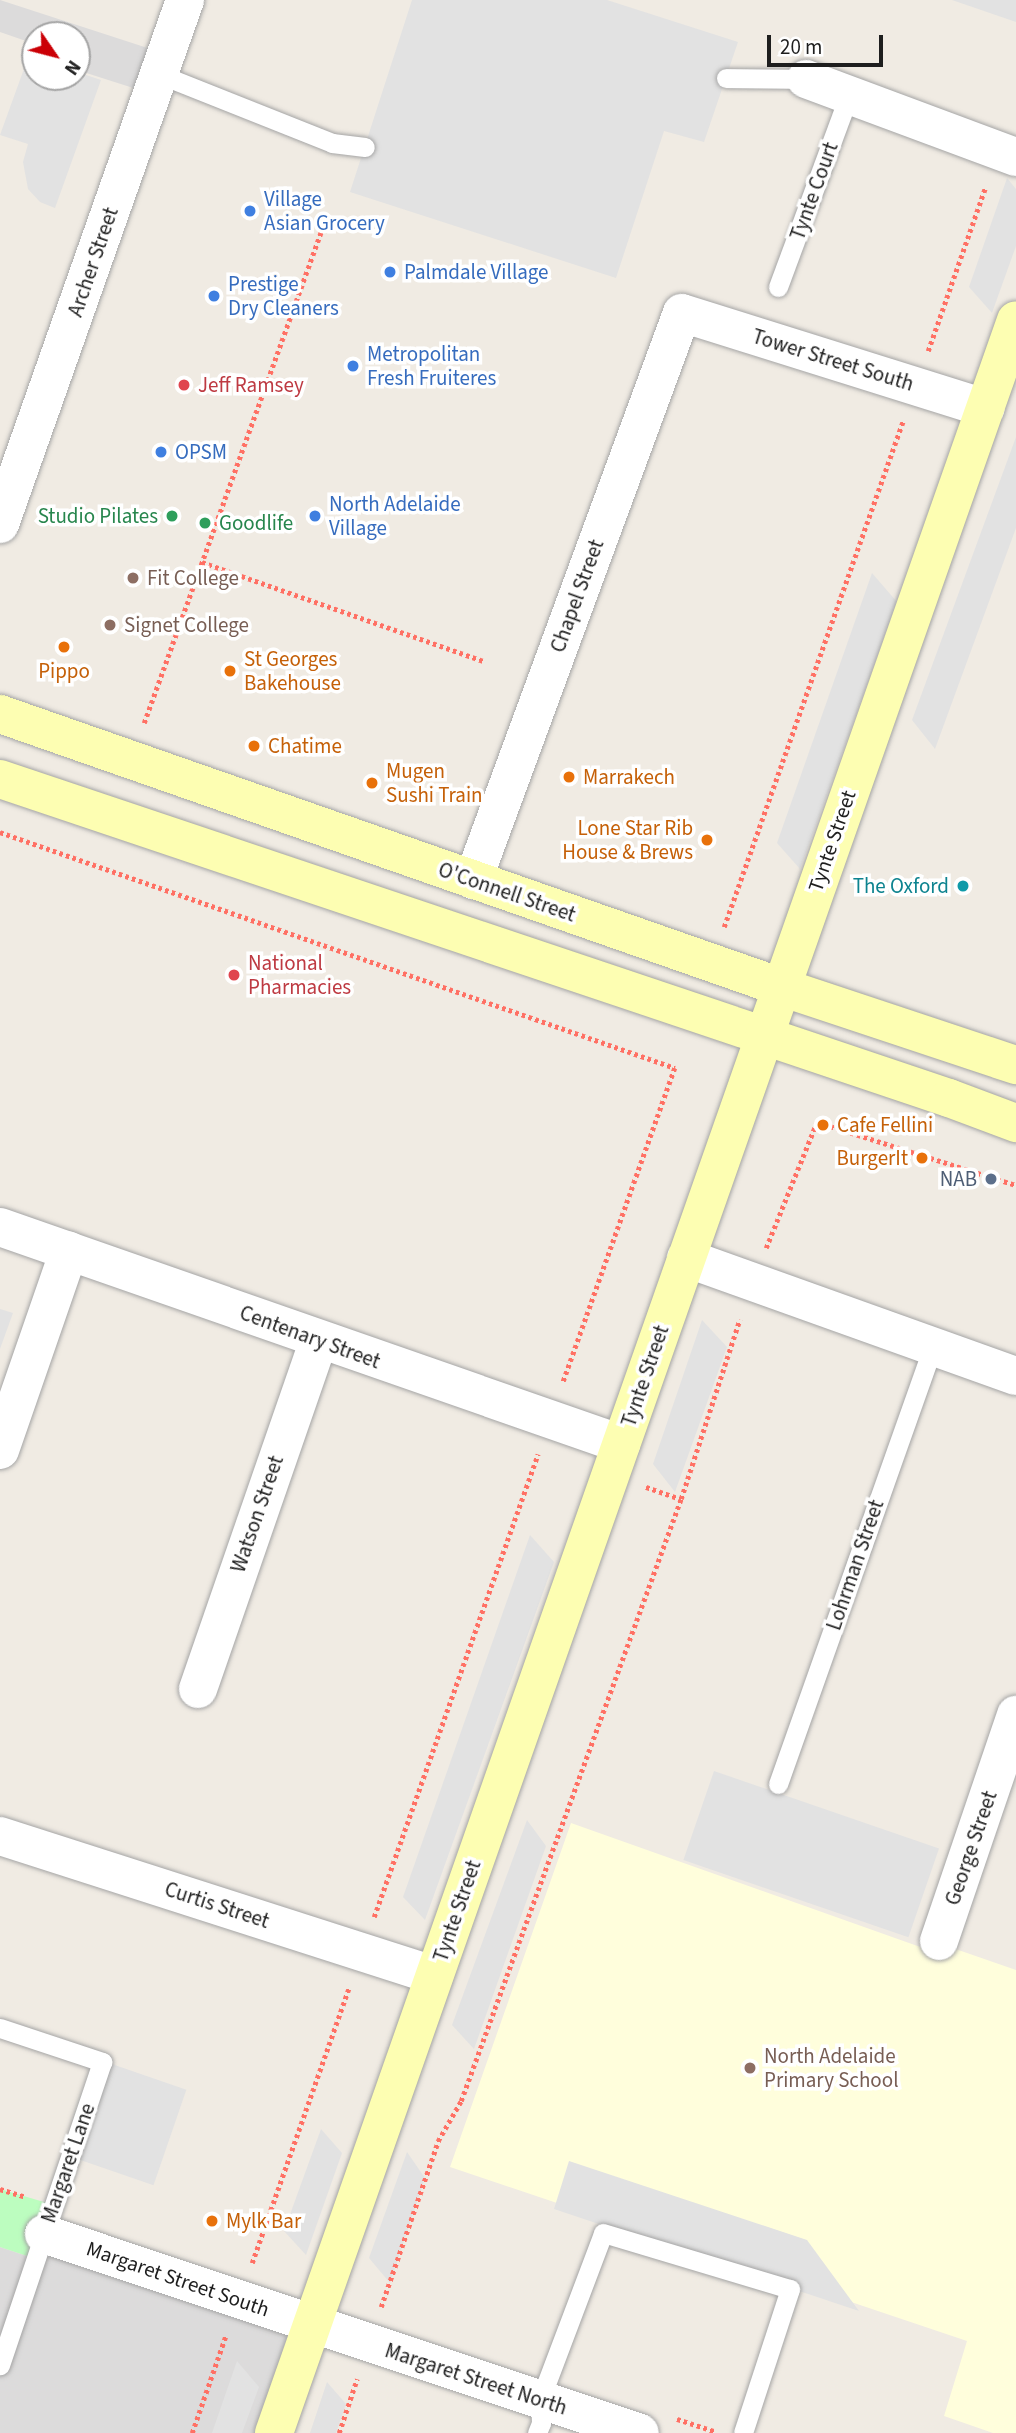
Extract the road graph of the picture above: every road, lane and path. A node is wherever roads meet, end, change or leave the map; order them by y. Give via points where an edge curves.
1 (185, 0) edge
2 (159, 74) junction
3 (726, 78) dead end
4 (806, 79) joint
5 (849, 95) junction
6 (365, 147) dead end
7 (1007, 154) edge
8 (322, 229) dead end
9 (778, 287) dead end
10 (682, 313) joint
11 (1016, 320) edge
12 (926, 357) dead end
13 (985, 408) junction
14 (907, 410) dead end
15 (10, 462) edge
16 (0, 524) edge
17 (202, 562) junction
18 (483, 661) dead end
19 (0, 714) edge
20 (131, 760) junction
21 (0, 779) edge
22 (0, 832) edge
23 (473, 880) junction
24 (721, 935) dead end
25 (781, 987) junction
26 (764, 1037) junction
27 (1016, 1065) edge
28 (1016, 1123) edge
29 (1016, 1185) edge
30 (0, 1227) edge
31 (69, 1251) junction
32 (686, 1258) junction
33 (753, 1282) junction
34 (319, 1340) junction
35 (933, 1346) junction
36 (1016, 1376) edge
37 (550, 1422) junction
38 (621, 1444) junction
39 (0, 1450) edge
40 (198, 1689) dead end
41 (1016, 1715) edge
42 (778, 1784) dead end
43 (0, 1836) edge
44 (373, 1922) dead end
45 (939, 1941) dead end
46 (434, 1975) junction
47 (351, 1983) dead end
48 (0, 2028) edge
49 (44, 2234) junction
50 (248, 2273) dead end
51 (377, 2319) dead end
52 (230, 2324) dead end
53 (312, 2325) junction
54 (0, 2365) edge
55 (359, 2374) dead end
56 (538, 2416) edge
57 (192, 2433) edge
58 (274, 2433) edge
59 (339, 2433) edge
60 (640, 2433) edge
61 (743, 2433) edge

1 - 2 street, Archer Street
2 - 6 lane via 331,143
2 - 15 street, Archer Street
3 - 4 lane
4 - 5 street
5 - 7 street
5 - 9 lane, Tynte Court
7 - 12 path
8 - 17 path
10 - 13 street, Tower Street South
10 - 23 street, Chapel Street
11 - 13 street, Tynte Street
13 - 25 street, Tynte Street
14 - 24 path
15 - 16 street, Archer Street
17 - 18 path
17 - 20 path
19 - 20 street, O'Connell Street
20 - 23 street, O'Connell Street
21 - 26 street
22 - 37 path via 675,1068
23 - 25 street, O'Connell Street
25 - 26 street, Tynte Street
25 - 27 street, O'Connell Street
26 - 28 street
26 - 32 street, Tynte Street
29 - 33 path via 817,1122
30 - 31 street, Centenary Street
31 - 34 street, Centenary Street
31 - 39 street
32 - 33 street
32 - 38 street, Tynte Street
33 - 35 street
33 - 51 path via 681,1499 461,2101 438,2141
34 - 37 street, Centenary Street
34 - 40 street, Watson Street
35 - 36 street
35 - 42 lane, Lohrman Street
37 - 38 street, Centenary Street
37 - 44 path
38 - 46 street, Tynte Street
41 - 45 street, George Street
43 - 46 street, Curtis Street
46 - 53 street, Tynte Street
47 - 50 path
48 - 49 lane, Margaret Lane via 102,2062
49 - 53 street, Margaret Street South
49 - 54 lane, Margaret Lane
52 - 57 path
53 - 56 street, Margaret Street North
53 - 58 street, Tynte Street
55 - 59 path
56 - 60 street, Margaret Street North
56 - 61 lane via 603,2233 790,2290

